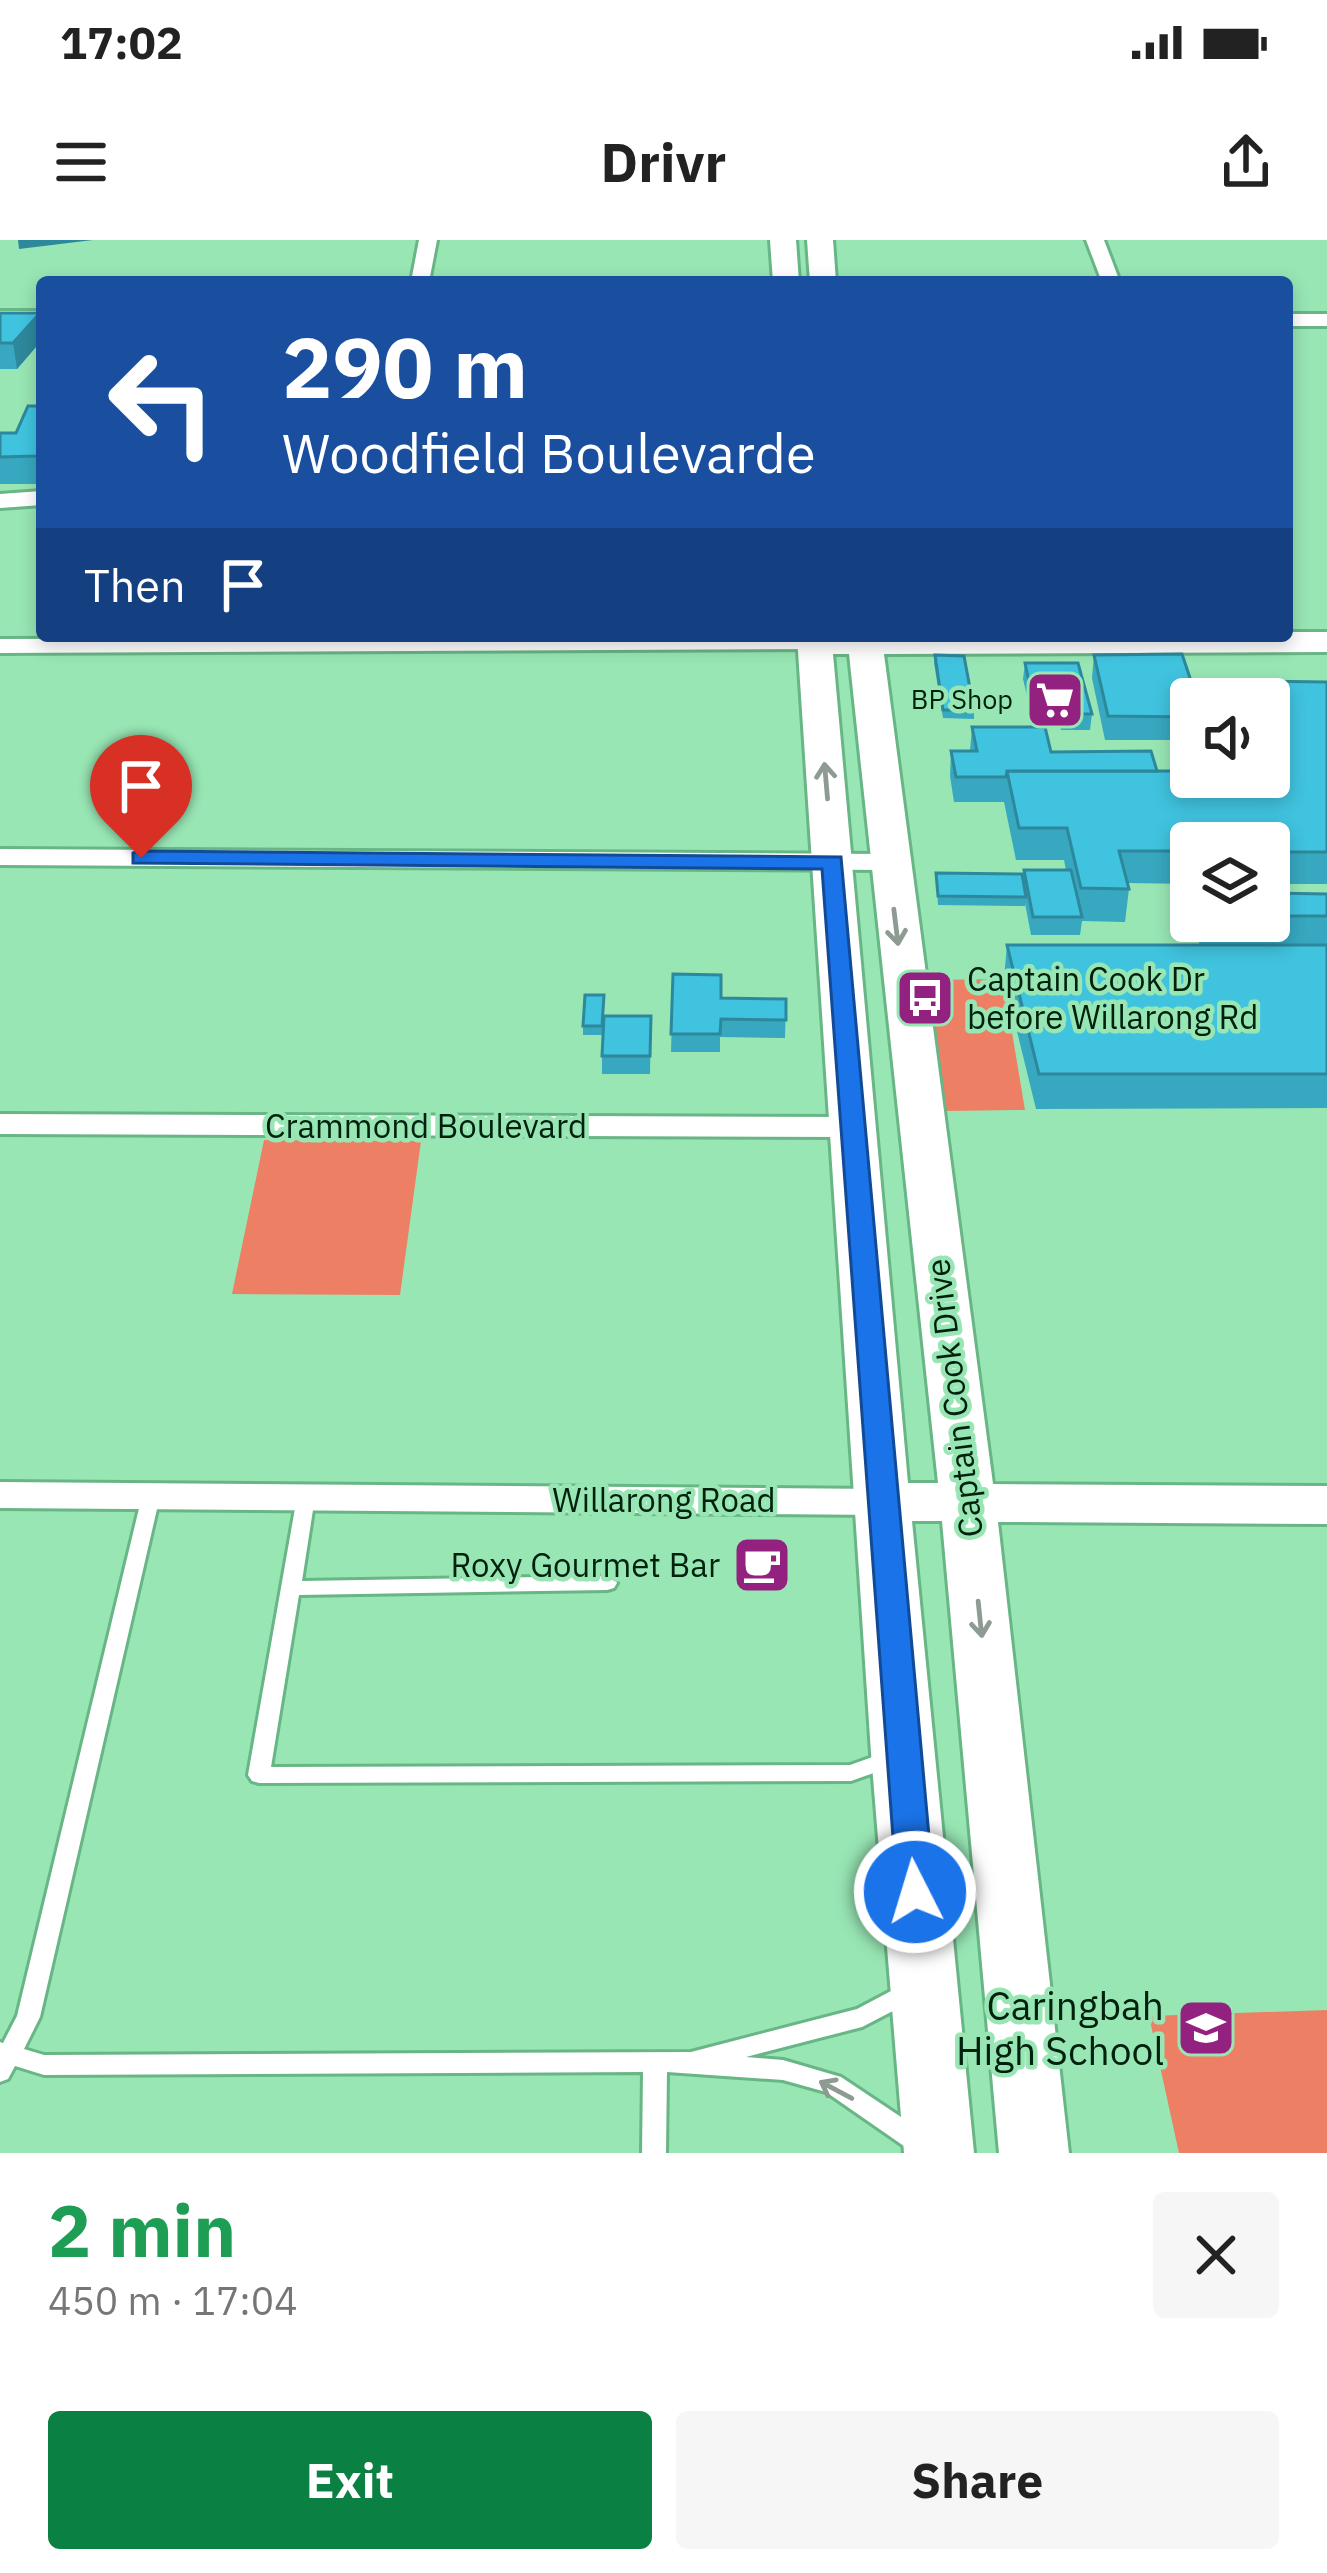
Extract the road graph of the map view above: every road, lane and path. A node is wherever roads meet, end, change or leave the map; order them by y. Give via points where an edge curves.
1 (428, 240) edge
2 (783, 240) edge
3 (820, 240) edge
4 (1095, 240) edge
5 (421, 276) edge
6 (786, 276) edge
7 (823, 276) edge
8 (1109, 276) edge
9 (0, 317) edge
10 (36, 317) edge
11 (1293, 320) edge
12 (1327, 320) edge
13 (36, 498) edge
14 (0, 501) edge
15 (1293, 641) edge
16 (235, 642) edge
17 (840, 642) edge
18 (840, 642) edge
19 (1327, 642) edge
20 (0, 646) edge
21 (0, 857) edge
22 (833, 862) junction
23 (888, 862) junction
24 (0, 1124) edge
25 (853, 1127) junction
26 (0, 1495) edge
27 (151, 1496) junction
28 (306, 1497) junction
29 (883, 1502) junction
30 (968, 1503) junction
31 (1327, 1505) edge
32 (607, 1583) dead end
33 (290, 1588) junction
34 (902, 1754) junction
35 (924, 1983) junction
36 (4, 2059) edge
37 (656, 2062) junction
38 (687, 2062) junction
39 (655, 2153) edge
40 (937, 2153) edge
41 (1034, 2153) edge

1 - 5 street
2 - 6 main road
3 - 7 main road
4 - 8 street
9 - 10 street
11 - 12 street
13 - 14 street
15 - 19 main road
16 - 20 street
22 -> 17 main road
18 - 23 main road, Captain Cook Drive
21 - 22 street
22 - 23 street
22 - 25 main road
23 -> 30 main road, Captain Cook Drive
24 - 25 street, Crammond Boulevard
25 - 29 main road
26 - 27 street, Willarong Road
27 - 28 street, Willarong Road
27 - 36 lane via 28,2017
28 - 29 street, Willarong Road
28 - 33 lane
29 - 30 main road, Willarong Road
29 - 34 main road
30 - 31 main road, Willarong Road
30 -> 41 main road, Captain Cook Drive
32 - 33 lane
33 - 34 lane via 259,1775 851,1773
34 - 35 main road
35 - 38 lane via 862,2017
35 - 40 main road
36 - 37 lane
37 - 38 lane
37 - 39 lane
40 -> 38 lane via 833,2084 784,2070

